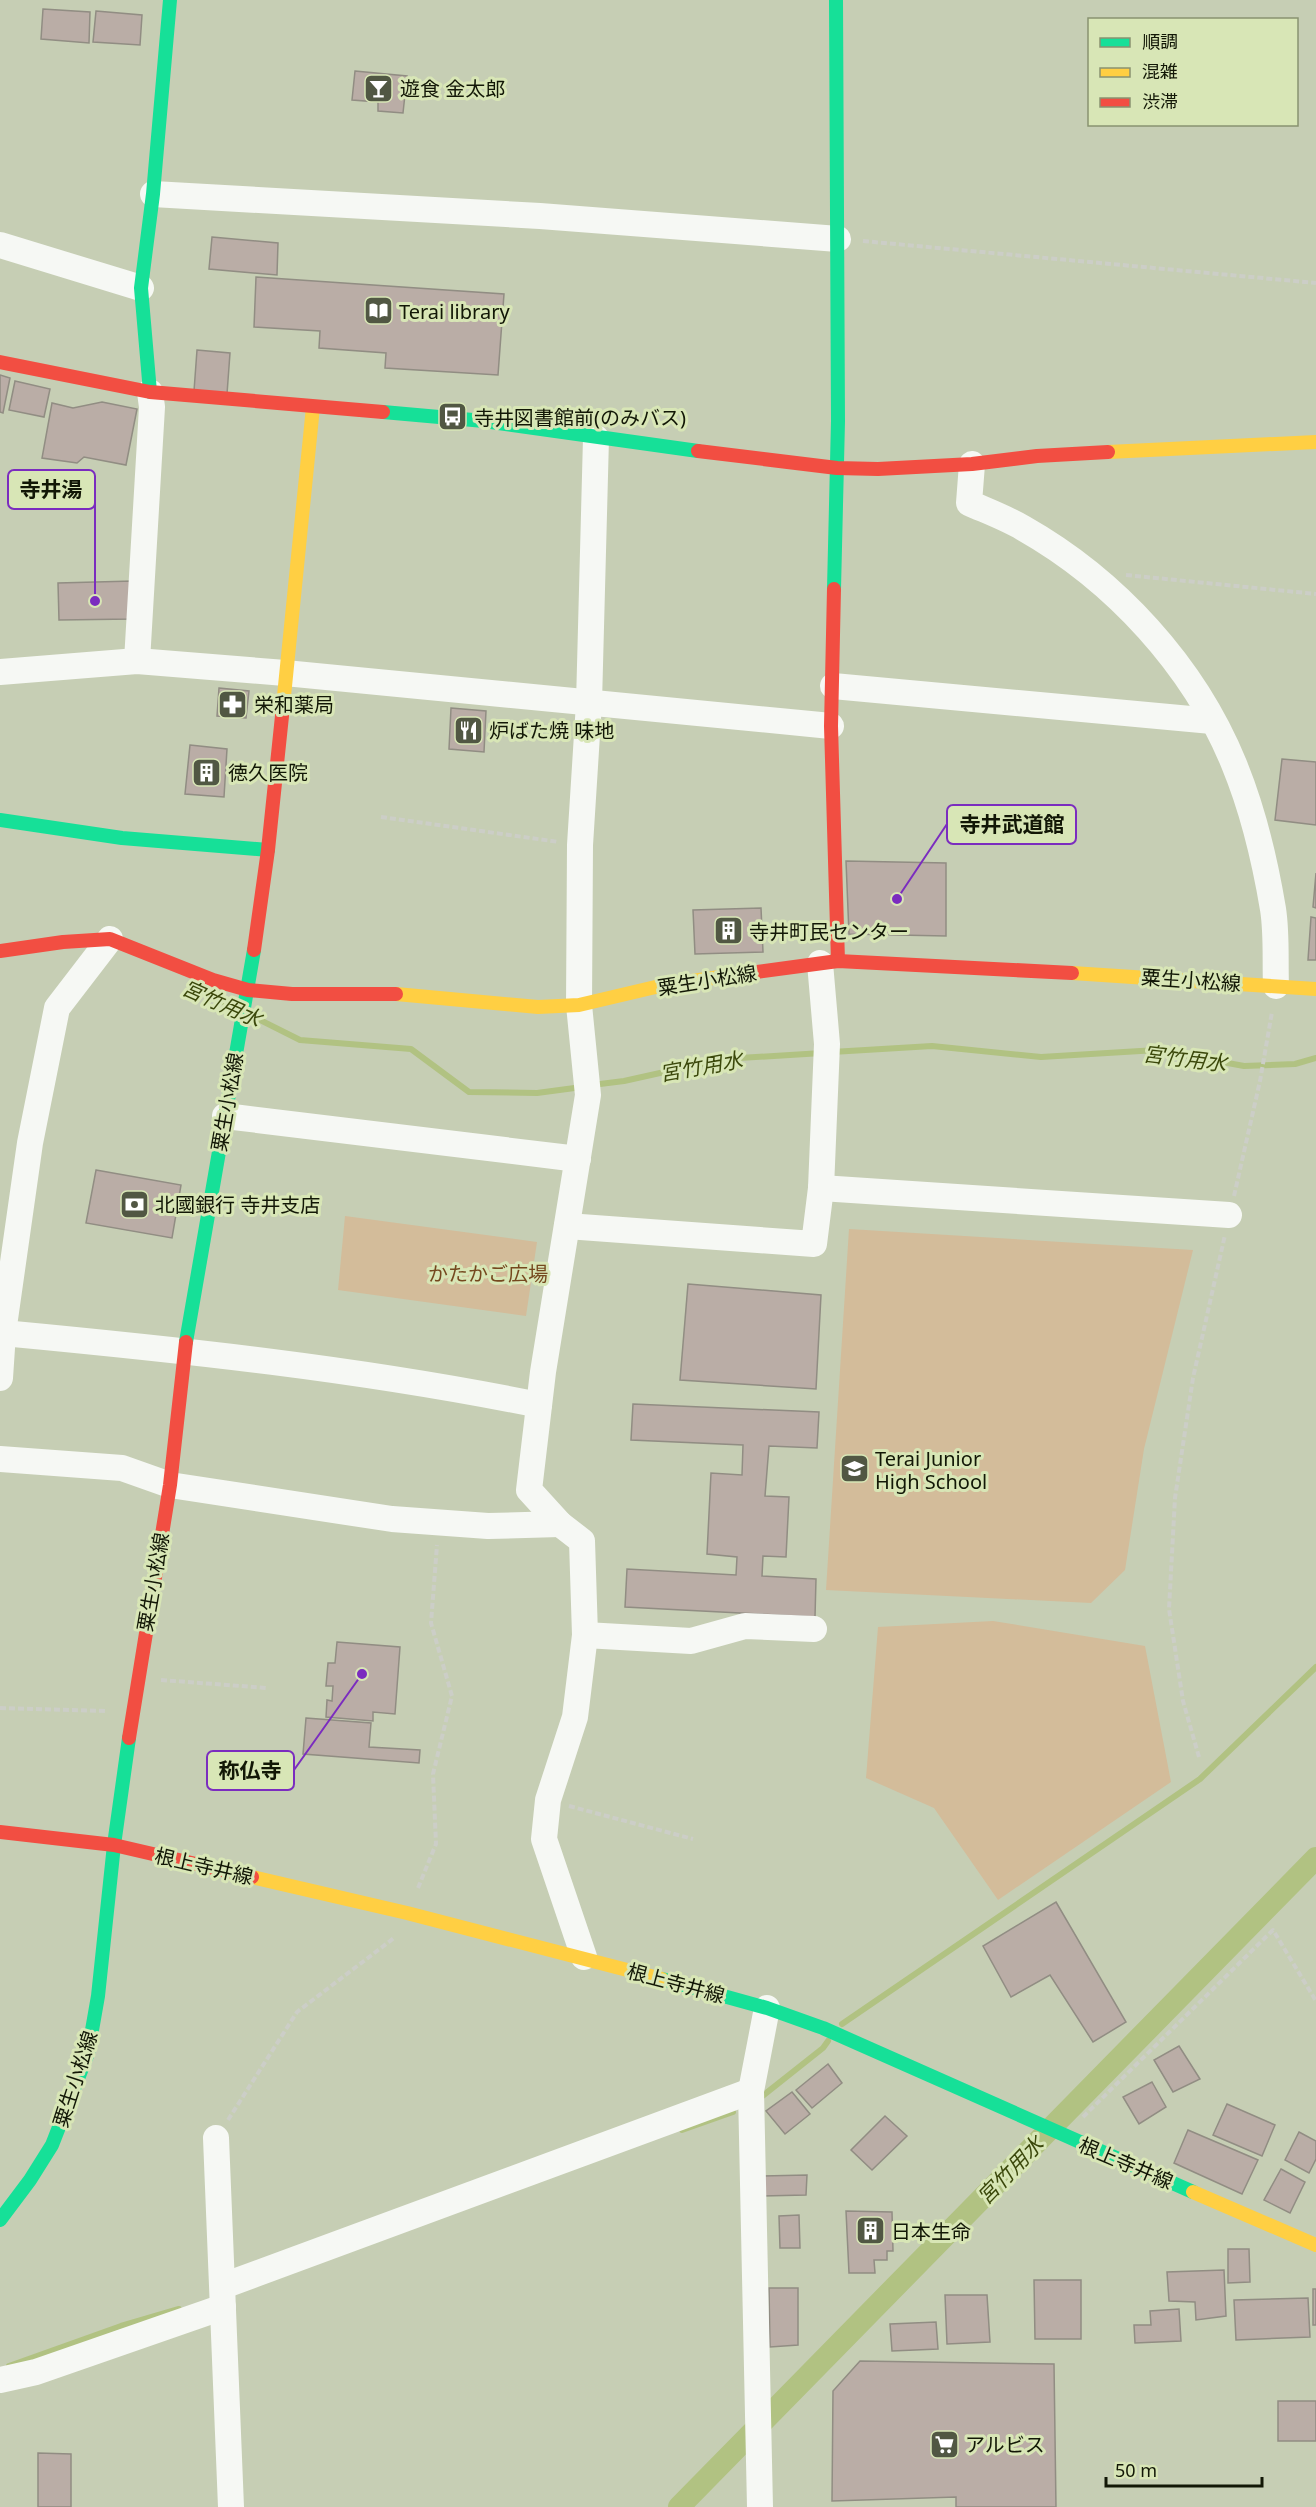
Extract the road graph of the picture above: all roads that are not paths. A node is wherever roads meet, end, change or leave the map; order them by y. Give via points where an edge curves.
1 (170, 0) edge
2 (836, 0) edge
3 (153, 194) junction
4 (838, 239) junction
5 (0, 245) edge
6 (141, 288) junction
7 (0, 362) edge
8 (150, 392) junction
9 (313, 407) junction
10 (596, 438) junction
11 (1316, 442) edge
12 (972, 464) junction
13 (837, 468) junction
14 (137, 662) junction
15 (0, 672) edge
16 (285, 673) junction
17 (833, 687) junction
18 (589, 702) junction
19 (1212, 721) junction
20 (831, 726) junction
21 (0, 820) edge
22 (268, 850) junction
23 (111, 939) junction
24 (0, 951) edge
25 (829, 962) junction
26 (1276, 986) junction
27 (1316, 989) edge
28 (247, 997) junction
29 (579, 1005) junction
30 (225, 1116) junction
31 (578, 1159) junction
32 (821, 1188) junction
33 (1229, 1215) road end
34 (567, 1226) junction
35 (3, 1333) junction
36 (184, 1350) junction
37 (0, 1378) edge
38 (539, 1405) junction
39 (0, 1459) edge
40 (170, 1485) junction
41 (560, 1524) junction
42 (814, 1629) dead end
43 (585, 1635) junction
44 (0, 1832) edge
45 (114, 1845) junction
46 (584, 1958) junction
47 (767, 2008) junction
48 (751, 2091) junction
49 (216, 2138) road end
50 (0, 2220) edge
51 (1316, 2245) edge
52 (223, 2296) junction
53 (0, 2380) edge
54 (231, 2507) edge
55 (760, 2507) edge

1 - 3 main road
2 - 4 main road
3 - 4 street via 540,216
3 - 6 main road
4 - 13 main road
5 - 6 street
6 - 8 main road
7 - 8 main road
8 - 9 main road
8 - 14 street
9 - 10 main road via 484,421
9 - 16 main road
10 - 13 main road
10 - 18 street
11 - 12 main road via 1037,456
12 - 13 main road
12 - 19 street via 969,503 1023,528 1087,571 1159,639
13 - 17 main road
14 - 15 street
14 - 16 street
16 - 18 street
16 - 22 main road
17 - 19 street
17 - 20 main road
18 - 20 street
18 - 29 street via 580,845
19 - 26 street via 1234,764 1258,837 1274,911
20 - 25 main road
21 - 22 main road via 122,838
22 - 28 main road
23 - 24 main road
23 - 28 main road
23 - 35 street via 57,1008 30,1143
25 - 26 main road, 粟生小松線
25 - 29 main road, 粟生小松線 via 664,985
25 - 32 street
26 - 27 main road, 粟生小松線
28 - 29 main road, 粟生小松線 via 380,993 538,1006
28 - 30 main road, 粟生小松線
29 - 31 street via 587,1086
30 - 31 street
30 - 36 main road, 粟生小松線
31 - 34 street
32 - 33 street
32 - 34 street via 814,1244
34 - 38 street
35 - 36 street
35 - 37 street
36 - 38 street via 456,1388
36 - 40 main road, 粟生小松線
38 - 41 street via 529,1490
39 - 40 street via 122,1468
40 - 41 street via 392,1519 488,1526
40 - 45 main road, 粟生小松線 via 136,1678
41 - 43 street via 582,1541
42 - 43 street via 744,1626 691,1641
43 - 46 street via 575,1717 548,1800 544,1839
44 - 45 main road, 根上寺井線
45 - 46 main road, 根上寺井線
45 - 50 main road, 粟生小松線 via 88,2053 52,2145
46 - 47 main road, 根上寺井線
47 - 48 street
47 - 51 main road, 根上寺井線 via 844,2037
48 - 52 street
48 - 55 street
49 - 52 street
52 - 53 street via 36,2372
52 - 54 street

